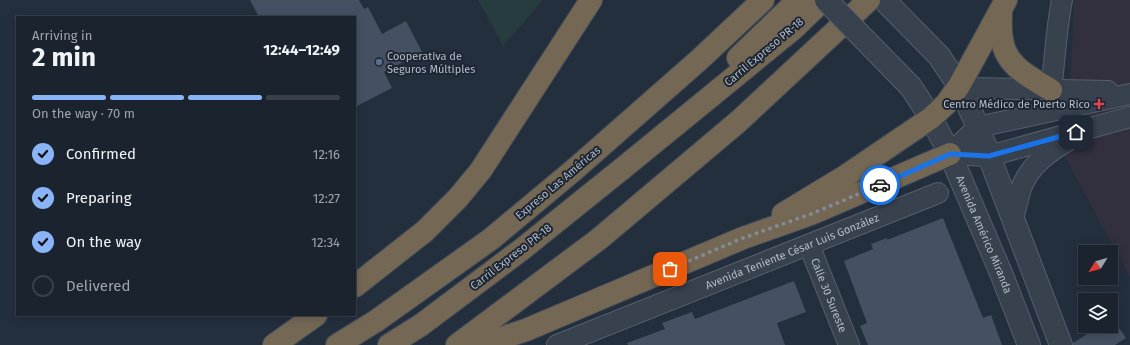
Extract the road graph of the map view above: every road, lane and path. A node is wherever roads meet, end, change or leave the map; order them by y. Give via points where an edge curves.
1 (591, 0) edge
2 (763, 0) edge
3 (798, 0) edge
4 (825, 0) edge
5 (869, 0) edge
6 (884, 0) edge
7 (1062, 0) edge
8 (1003, 5) edge
9 (959, 86) junction
10 (1051, 90) junction
11 (1130, 92) edge
12 (1130, 117) edge
13 (930, 118) junction
14 (978, 127) junction
15 (1090, 128) junction
16 (950, 154) junction
17 (989, 156) junction
18 (628, 164) junction
19 (938, 193) dead end
20 (1013, 219) junction
21 (743, 238) junction
22 (809, 245) junction
23 (356, 285) edge
24 (315, 316) edge
25 (274, 345) edge
26 (337, 345) edge
27 (389, 345) edge
28 (457, 345) edge
29 (480, 345) edge
30 (557, 345) edge
31 (849, 345) edge
32 (1029, 345) edge
33 (1061, 345) edge

1 - 23 highway via 481,170 458,198 425,230
2 - 26 highway, Expreso Las Américas via 575,170 492,239 376,321
3 - 18 highway, Carril Expreso PR-18
4 - 13 street, Avenida Américo Miranda, bridge via 911,87
4 - 18 highway, Carril Expreso PR-18
5 - 28 highway via 738,121 605,234
6 - 9 street via 939,56
7 - 10 street
8 - 9 highway
8 - 10 highway via 1002,39 1005,51 1013,64
9 - 10 street
9 - 13 highway via 946,104
9 - 14 street
10 - 11 street
11 - 14 street
12 - 15 street
13 - 16 street, Avenida Américo Miranda
13 - 21 highway via 844,177
14 - 16 street
14 - 17 street
15 - 17 street
15 - 20 street via 1046,154 1034,166 1022,186
16 - 17 street
16 - 21 highway via 811,214
16 - 32 street, Avenida Américo Miranda
17 - 20 street
18 - 27 highway, Carril Expreso PR-18 via 502,264 421,325
19 - 22 street, Avenida Teniente César Luis González
20 - 33 street
21 - 29 highway via 526,330
22 - 30 street, Avenida Teniente César Luis González
22 - 31 street, Calle 30 Sureste
24 - 25 highway

